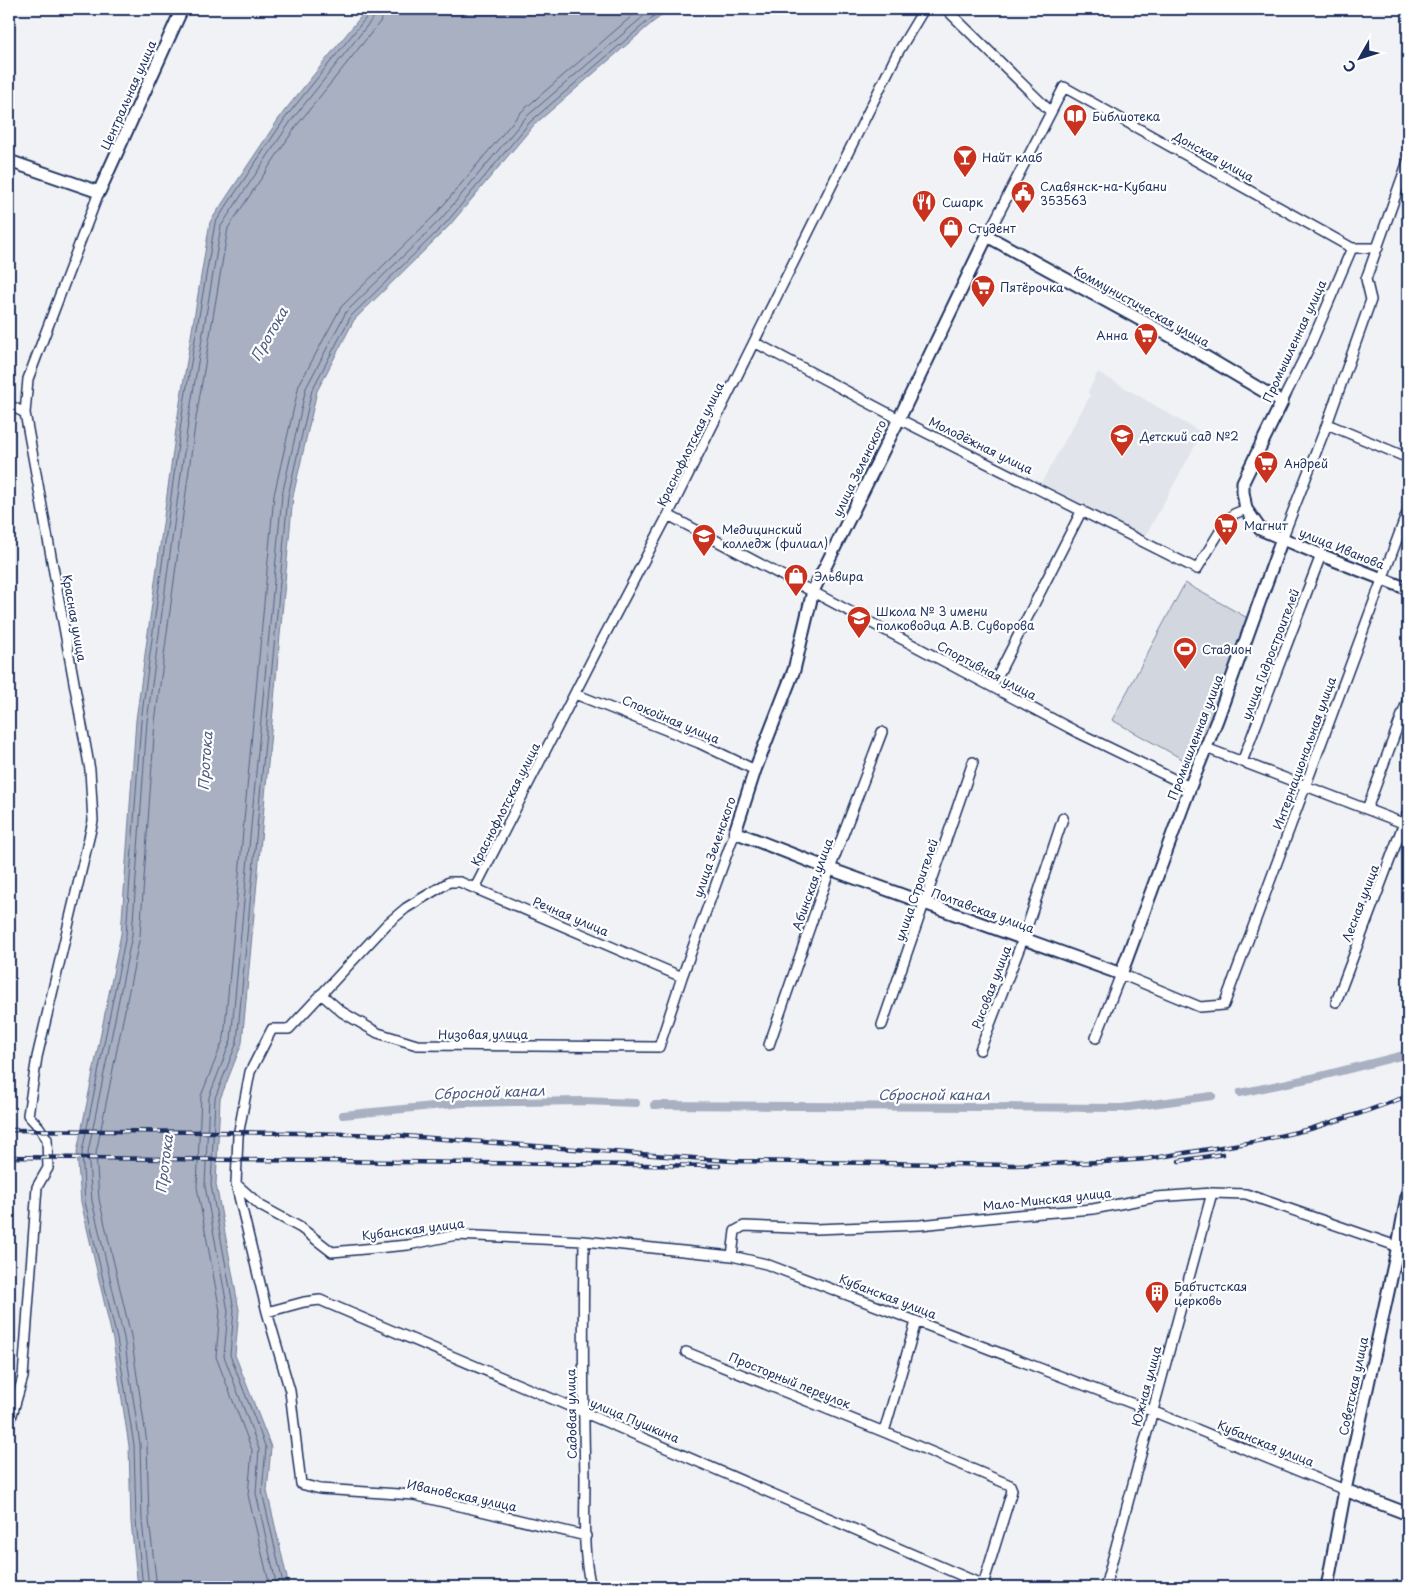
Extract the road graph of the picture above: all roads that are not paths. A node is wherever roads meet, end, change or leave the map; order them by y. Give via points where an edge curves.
1 (182, 9) edge
2 (924, 9) edge
3 (946, 9) edge
4 (1064, 87) joint
5 (1051, 112) junction
6 (9, 161) edge
7 (1408, 165) edge
8 (99, 192) junction
9 (987, 236) junction
10 (1352, 248) junction
11 (1378, 248) junction
12 (754, 342) junction
13 (1282, 402) junction
14 (9, 405) edge
15 (25, 413) junction
16 (899, 419) junction
17 (1327, 424) junction
18 (1408, 458) edge
19 (1246, 509) junction
20 (1082, 510) junction
21 (1408, 510) edge
22 (668, 515) junction
23 (1282, 539) junction
24 (1321, 555) junction
25 (1382, 579) junction
26 (1408, 589) edge
27 (814, 591) junction
28 (992, 687) junction
29 (575, 694) junction
30 (1408, 699) edge
31 (882, 732) dead end
32 (1206, 748) junction
33 (973, 762) dead end
34 (1242, 762) junction
35 (755, 770) junction
36 (1305, 786) junction
37 (1190, 787) junction
38 (1367, 809) junction
39 (1408, 812) edge
40 (1064, 818) dead end
41 (1406, 824) edge
42 (735, 832) junction
43 (830, 869) junction
44 (475, 888) junction
45 (924, 903) junction
46 (1023, 939) junction
47 (1120, 974) junction
48 (682, 977) junction
49 (321, 994) junction
50 (1336, 1002) dead end
51 (1224, 1005) joint
52 (882, 1025) dead end
53 (1096, 1038) dead end
54 (769, 1045) dead end
55 (659, 1047) joint
56 (980, 1050) dead end
57 (236, 1184) junction
58 (1408, 1191) edge
59 (1212, 1192) junction
60 (584, 1240) junction
61 (1403, 1248) edge
62 (732, 1256) junction
63 (267, 1312) junction
64 (916, 1322) junction
65 (686, 1352) dead end
66 (1152, 1411) junction
67 (583, 1412) junction
68 (9, 1425) edge
69 (884, 1432) junction
70 (1345, 1490) junction
71 (1408, 1514) edge
72 (586, 1536) junction
73 (986, 1586) edge
74 (591, 1587) edge
75 (1105, 1587) edge
76 (1327, 1587) edge

1 - 8 street, Центральная улица
2 - 12 street, Краснофлотская улица via 896,54
3 - 5 street
4 - 5 street, улица Зеленского
4 - 10 street, Донская улица
5 - 9 street, улица Зеленского
6 - 8 street
7 - 11 street, Промышленная улица
8 - 15 street, Красная улица via 28,378
9 - 13 street, Коммунистическая улица via 1172,337
9 - 16 street, улица Зеленского
10 - 11 street
10 - 13 street, Промышленная улица
11 - 17 street, Промышленная улица via 1366,279 1371,300
12 - 16 street, Молодёжная улица
12 - 22 street, Краснофлотская улица
13 - 19 street, Промышленная улица via 1243,482
14 - 15 street
15 - 68 street, Красная улица via 90,770 93,822 37,1057 28,1115 47,1139 48,1168 37,1187 23,1377
16 - 20 street, Молодёжная улица
16 - 27 street, улица Зеленского
17 - 18 street
17 - 23 street, Промышленная улица
19 - 20 street, Молодёжная улица via 1228,521 1197,569
19 - 23 street, улица Иванова via 1260,529
20 - 28 street
21 - 25 street, Интернациональная улица
22 - 27 street, Спортивная улица
22 - 29 street, Краснофлотская улица
23 - 24 street, улица Иванова
23 - 32 street, Промышленная улица
24 - 25 street, улица Иванова
24 - 34 street, улица Гидростроителей
25 - 26 street, улица Иванова
25 - 36 street, Интернациональная улица
27 - 28 street, Спортивная улица
27 - 35 street, улица Зеленского via 794,670
28 - 37 street, Спортивная улица
29 - 35 street, Спокойная улица via 699,743
29 - 44 street, Краснофлотская улица
30 - 38 street
31 - 43 street, Абинская улица
32 - 34 street
32 - 37 street, Промышленная улица
33 - 45 street, улица Строителей
34 - 36 street
35 - 42 street, улица Зеленского
36 - 38 street
36 - 51 street, Интернациональная улица
37 - 47 street, Промышленная улица
38 - 41 street
39 - 41 street, Лесная улица
40 - 46 street, Рисовая улица
41 - 50 street, Лесная улица
42 - 43 street, Полтавская улица
42 - 48 street, улица Зеленского
43 - 45 street, Полтавская улица
43 - 54 street, Абинская улица
44 - 48 street, Речная улица
44 - 49 street, Речная улица via 449,882 406,908
45 - 46 street, Полтавская улица
45 - 52 street, улица Строителей
46 - 47 street, Полтавская улица
46 - 56 street, Рисовая улица
47 - 51 street, Полтавская улица via 1200,1006
47 - 53 street, Промышленная улица
48 - 55 street, улица Зеленского
49 - 55 street, Низовая улица via 342,1012 378,1033 417,1046
49 - 57 street via 289,1029 272,1029 250,1072 238,1136
57 - 60 street, Кубанская улица via 261,1206 301,1228 332,1252 408,1245 456,1235
57 - 63 street
58 - 61 street, Советская улица
59 - 61 street, Мало-Минская улица via 1246,1194
59 - 62 street, Мало-Минская улица via 1156,1197 1093,1210 920,1225 744,1226 735,1231
59 - 66 street, Южная улица
60 - 62 street, Кубанская улица
60 - 67 street, Садовая улица
61 - 70 street, Советская улица
62 - 64 street, Кубанская улица via 766,1264
63 - 67 street, улица Пушкина via 320,1300
63 - 72 street, Ивановская улица via 290,1391 301,1484 320,1489 414,1495
64 - 66 street, Кубанская улица
64 - 69 street
65 - 69 street, Просторный переулок
66 - 70 street, Кубанская улица
66 - 75 street, Южная улица
67 - 72 street, Садовая улица
67 - 73 street, улица Пушкина
69 - 73 street, Просторный переулок via 1010,1485 1012,1490
70 - 71 street, Кубанская улица
70 - 76 street, Советская улица
72 - 74 street, Садовая улица

